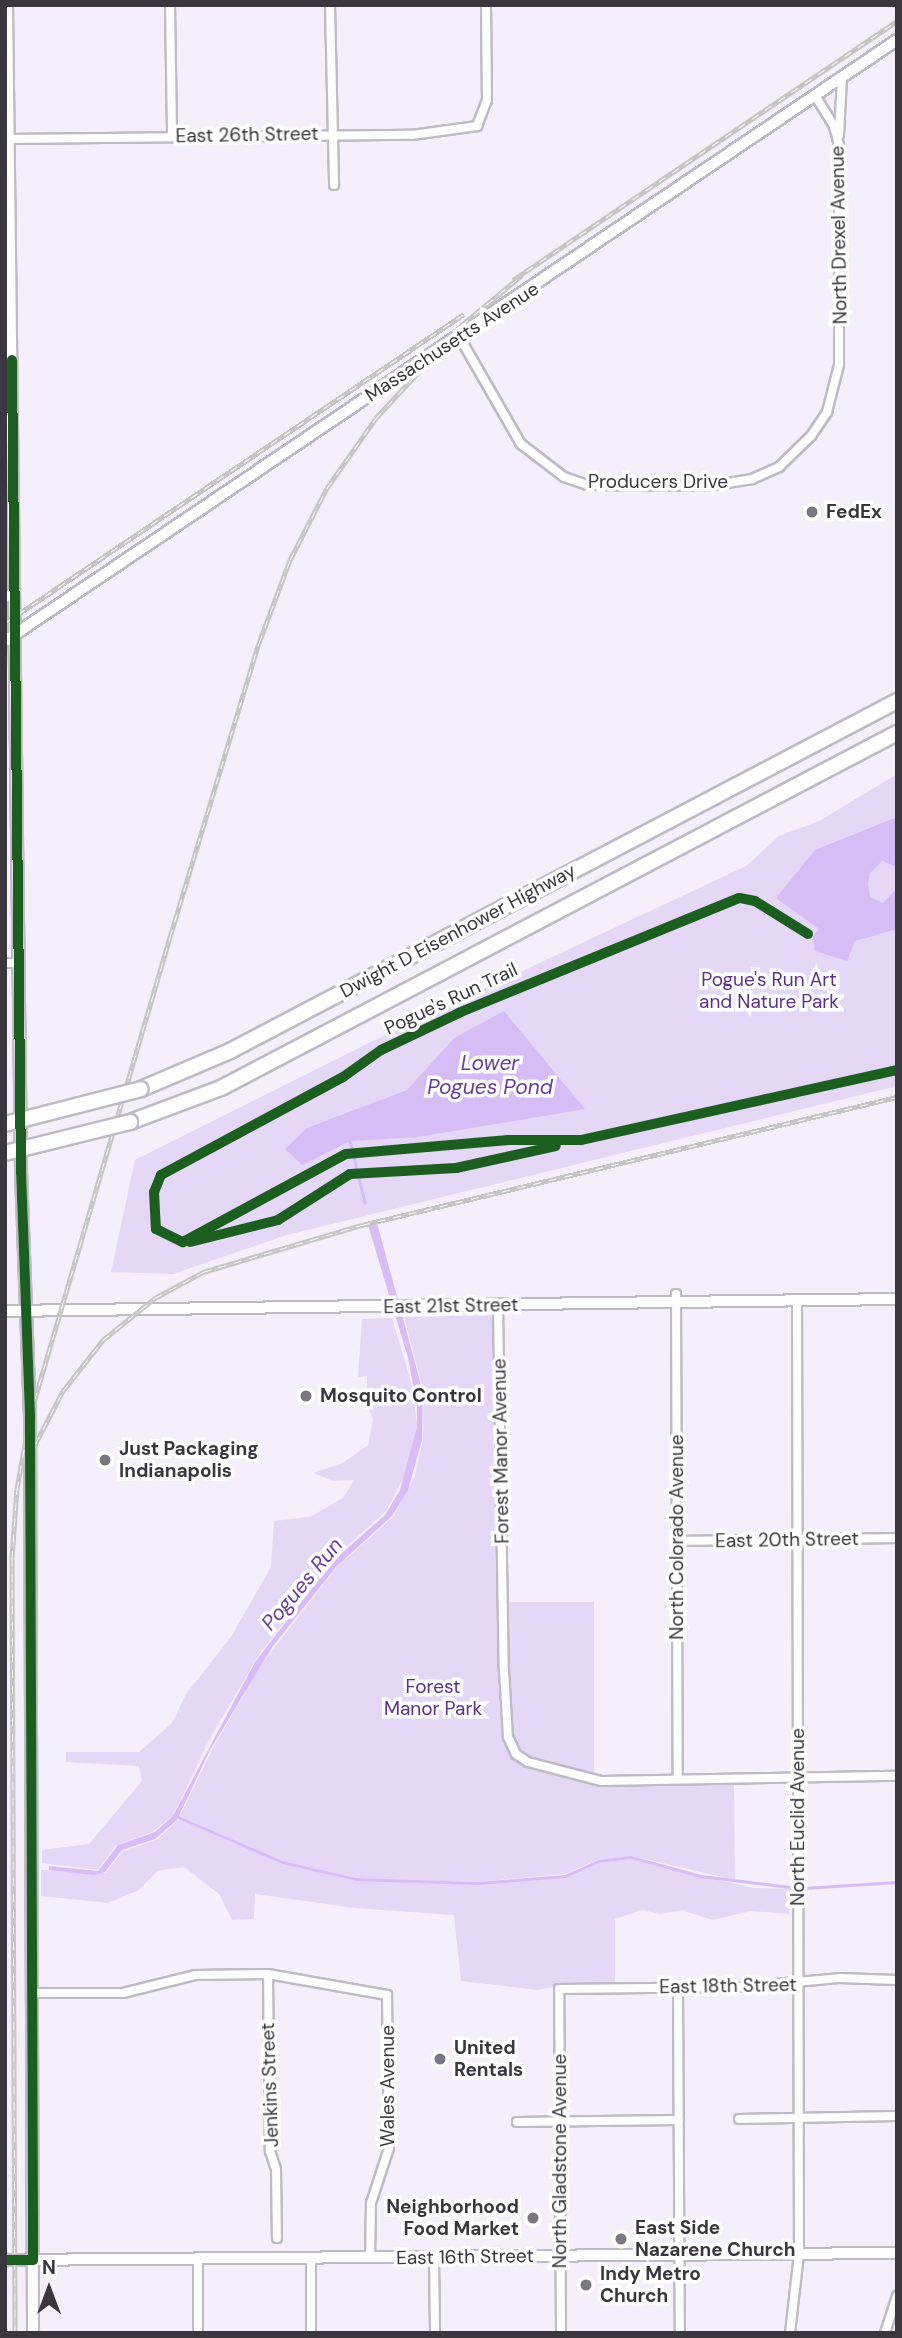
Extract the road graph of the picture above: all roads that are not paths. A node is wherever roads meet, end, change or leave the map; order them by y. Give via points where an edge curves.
1 (7, 5) edge
2 (170, 5) edge
3 (330, 5) edge
4 (486, 5) edge
5 (897, 40) edge
6 (842, 78) junction
7 (815, 96) junction
8 (332, 134) junction
9 (172, 137) junction
10 (9, 139) junction
11 (839, 145) junction
12 (334, 185) dead end
13 (460, 338) junction
14 (839, 338) joint
15 (8, 360) edge
16 (10, 594) edge
17 (10, 638) edge
18 (897, 701) edge
19 (897, 733) edge
20 (5, 963) edge
21 (19, 963) junction
22 (5, 1124) edge
23 (5, 1153) edge
24 (676, 1299) junction
25 (897, 1299) edge
26 (797, 1301) junction
27 (498, 1305) junction
28 (5, 1311) edge
29 (27, 1311) junction
30 (897, 1538) edge
31 (797, 1539) junction
32 (678, 1541) junction
33 (897, 1776) edge
34 (797, 1777) junction
35 (678, 1779) junction
36 (268, 1974) junction
37 (897, 1980) edge
38 (798, 1985) junction
39 (678, 1988) junction
40 (559, 1989) joint
41 (33, 1993) junction
42 (897, 2116) edge
43 (799, 2117) junction
44 (739, 2119) dead end
45 (678, 2120) junction
46 (560, 2121) junction
47 (517, 2122) dead end
48 (277, 2238) dead end
49 (897, 2253) edge
50 (799, 2254) junction
51 (680, 2255) junction
52 (561, 2256) junction
53 (370, 2258) junction
54 (435, 2258) junction
55 (311, 2259) junction
56 (5, 2260) edge
57 (33, 2260) junction
58 (198, 2260) junction
59 (897, 2296) edge
60 (33, 2333) edge
61 (198, 2333) edge
62 (311, 2333) edge
63 (435, 2333) edge
64 (561, 2333) edge
65 (680, 2333) edge
66 (790, 2333) edge
67 (885, 2333) edge

1 - 10 main road
2 - 9 street
3 - 8 street
4 - 8 street, East 26th Street via 487,100 482,121 470,128 412,135
5 - 6 main road, Massachusetts Avenue
6 - 7 main road, Massachusetts Avenue
6 - 11 street
7 - 11 street, North Drexel Avenue via 834,126
7 - 13 main road, Massachusetts Avenue
8 - 9 street, East 26th Street
8 - 12 street
9 - 10 street, East 26th Street
10 - 15 main road
11 - 14 street, North Drexel Avenue
13 - 14 street, Producers Drive via 533,457 565,477 587,485 612,486 728,484 779,467 811,436 827,412 835,388
13 - 17 main road, Massachusetts Avenue
15 - 16 main road
16 - 17 main road
17 - 21 main road
18 - 22 highway, Dwight D Eisenhower Highway, bridge via 230,1051 141,1088
19 - 23 highway, Dwight D Eisenhower Highway, bridge via 221,1088 130,1122
20 - 21 street
21 - 29 main road
24 - 26 main road, East 21st Street
24 - 27 main road, East 21st Street
24 - 32 street, North Colorado Avenue
25 - 26 main road, East 21st Street
26 - 31 street, North Euclid Avenue
27 - 29 main road, East 21st Street
27 - 35 street, Forest Manor Avenue via 508,1733 516,1754 528,1762 601,1781
28 - 29 main road, East 21st Street
29 - 41 main road
30 - 31 street, East 20th Street
31 - 32 street, East 20th Street
31 - 34 street, North Euclid Avenue
32 - 35 street, North Colorado Avenue
33 - 34 street
34 - 35 street
34 - 38 street, North Euclid Avenue
36 - 41 street via 195,1975 116,1993
36 - 48 street, Jenkins Street via 270,2151 276,2169
36 - 53 street, Wales Avenue via 387,1995 389,2148 371,2203
37 - 38 street, East 18th Street via 839,1978
38 - 39 street, East 18th Street
38 - 43 street, North Euclid Avenue
39 - 40 street, East 18th Street
39 - 45 street
40 - 46 street, North Gladstone Avenue
41 - 57 main road
42 - 43 street
43 - 44 street
43 - 50 street, North Euclid Avenue
45 - 46 street
45 - 51 street
46 - 47 street
46 - 52 street, North Gladstone Avenue
49 - 50 main road, East 16th Street
50 - 51 main road, East 16th Street
50 - 66 street, North Euclid Avenue
51 - 52 main road, East 16th Street
51 - 65 street
52 - 54 main road, East 16th Street
52 - 64 street, North Gladstone Avenue
53 - 54 main road, East 16th Street
53 - 55 main road, East 16th Street
54 - 63 street
55 - 58 main road, East 16th Street
55 - 62 street
56 - 57 main road, East 16th Street
57 - 58 main road, East 16th Street
57 - 60 main road
58 - 61 street
59 - 67 street

